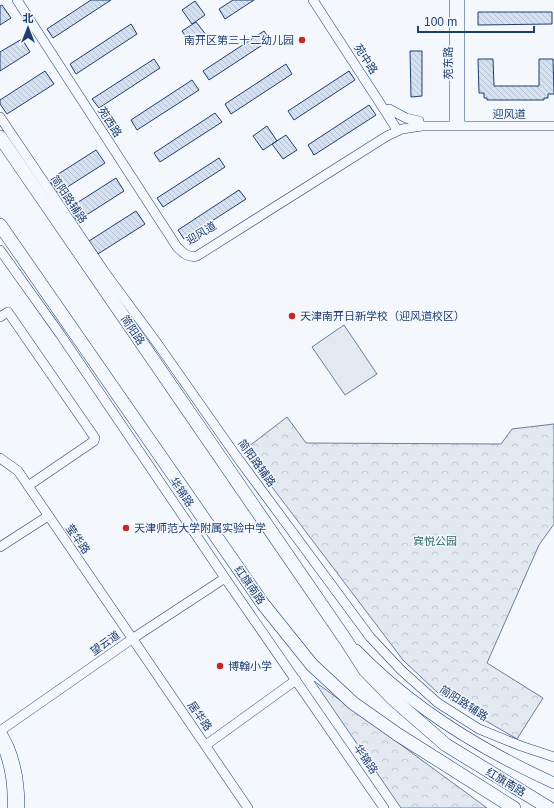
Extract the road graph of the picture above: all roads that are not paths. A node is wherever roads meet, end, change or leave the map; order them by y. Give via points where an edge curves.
1 (17, 0) edge
2 (313, 0) edge
3 (318, 0) edge
4 (454, 0) edge
5 (460, 0) edge
6 (389, 109) junction
7 (0, 117) edge
8 (554, 120) edge
9 (419, 121) junction
10 (458, 122) junction
11 (554, 126) edge
12 (398, 128) junction
13 (0, 133) edge
14 (0, 137) edge
15 (43, 182) junction
16 (0, 225) edge
17 (0, 250) edge
18 (186, 255) joint
19 (0, 317) edge
20 (0, 458) edge
21 (28, 486) junction
22 (48, 516) junction
23 (0, 547) edge
24 (226, 578) junction
25 (132, 638) junction
26 (345, 639) junction
27 (296, 680) junction
28 (0, 730) edge
29 (0, 742) edge
30 (206, 745) junction
31 (554, 757) edge
32 (554, 782) edge
33 (246, 805) edge
34 (12, 808) edge
35 (20, 808) edge
36 (236, 808) edge
37 (384, 808) edge
38 (514, 808) edge
39 (549, 808) edge

1 - 18 street, 苑西路 via 177,247
2 - 12 street, 苑中路
3 - 6 street, 苑中路
4 - 10 street, 苑东路 via 454,105
5 - 10 street, 苑东路
6 - 9 street via 406,118
6 - 12 street, 苑中路
7 - 15 street, 简阳路辅路
8 - 10 street, 迎风道
9 - 10 street, 迎风道
9 - 12 street, 迎风道
10 - 11 street, 迎风道 via 479,126
10 - 12 street, 迎风道
12 - 18 street, 迎风道 via 194,253
13 - 15 street
14 - 26 highway, 简阳路
15 - 31 street, 简阳路辅路 via 237,457 370,637 401,670 438,703 479,729
16 - 38 highway, 红旗南路 via 263,604 312,665 353,702 397,734
17 - 24 street, 华锦路
19 - 21 street via 8,312 96,438
20 - 21 street, 莹华路 via 18,471
21 - 22 street, 莹华路
22 - 23 street
22 - 25 street, 莹华路
24 - 25 street, 望云道
24 - 27 street, 华锦路
25 - 28 street, 望云道
25 - 30 street, 居华路
26 - 32 main road via 391,683 440,720 520,767
26 - 39 highway, 红旗南路 via 365,670 392,698 446,745
27 - 30 street
27 - 37 street, 华锦路
28 - 35 street via 10,746 15,763
29 - 34 street via 10,769
30 - 33 street, 居华路
33 - 36 street

